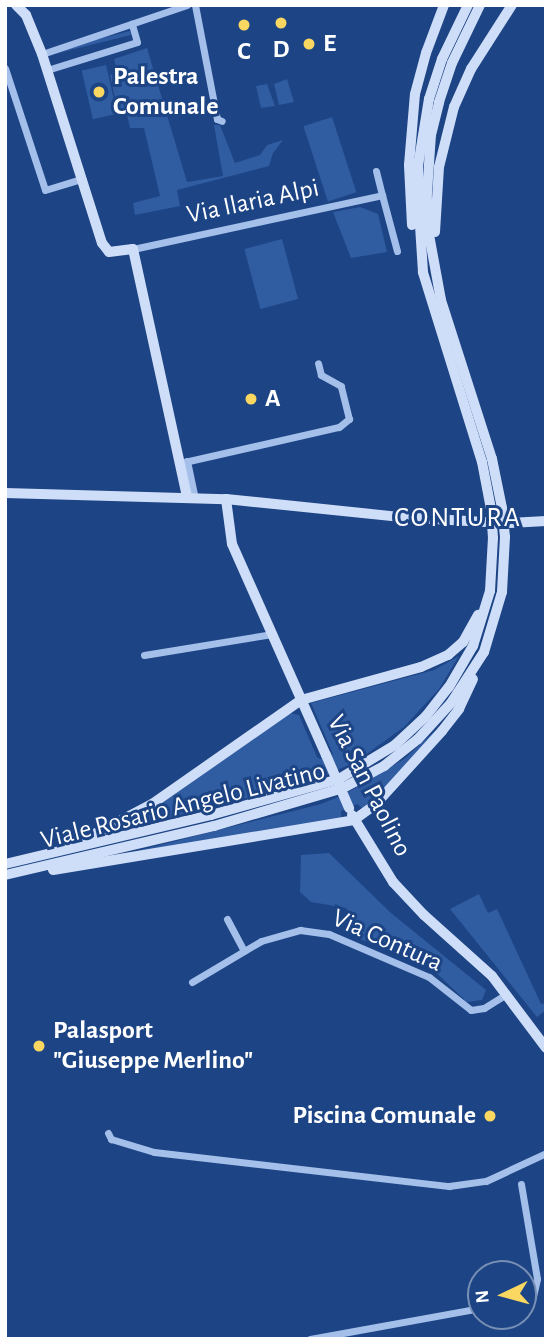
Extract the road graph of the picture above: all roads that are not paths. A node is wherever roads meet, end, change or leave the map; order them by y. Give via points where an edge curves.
1 (16, 5) edge
2 (187, 5) edge
3 (195, 5) edge
4 (444, 5) edge
5 (468, 5) edge
6 (480, 5) edge
7 (512, 5) edge
8 (132, 24) junction
9 (42, 54) junction
10 (5, 68) edge
11 (47, 70) junction
12 (222, 121) dead end
13 (376, 171) dead end
14 (82, 179) junction
15 (382, 195) junction
16 (133, 249) junction
17 (397, 251) dead end
18 (435, 270) junction
19 (423, 272) junction
20 (318, 363) dead end
21 (184, 462) junction
22 (5, 493) edge
23 (191, 498) junction
24 (226, 499) junction
25 (546, 521) edge
26 (485, 522) dead end
27 (510, 523) dead end
28 (490, 591) junction
29 (272, 634) junction
30 (484, 652) junction
31 (144, 655) dead end
32 (301, 700) junction
33 (354, 820) junction
34 (5, 863) edge
35 (5, 875) edge
36 (227, 919) dead end
37 (244, 951) junction
38 (192, 982) dead end
39 (506, 994) junction
40 (546, 1048) edge
41 (108, 1133) dead end
42 (546, 1153) edge
43 (521, 1184) dead end
44 (534, 1260) edge
45 (467, 1311) edge
46 (310, 1339) edge

1 - 9 street via 26,15
2 - 8 street
3 - 12 street via 217,119
4 - 19 street via 426,53 411,132 410,195
5 - 19 street, Viale Rosario Angelo Livatino via 442,59 422,133 418,194
6 - 18 street, Viale Rosario Angelo Livatino via 452,62 431,135 428,229
7 - 18 street via 471,69 445,137 437,192
8 - 9 street
8 - 11 street via 137,43
9 - 11 street
10 - 14 street via 45,190
11 - 14 street
13 - 15 street
14 - 16 street via 105,249 116,253
15 - 16 street, Via Ilaria Alpi
15 - 17 street
16 - 21 street
18 - 30 street, Viale Rosario Angelo Livatino via 448,326 492,459 502,508 502,592
19 - 28 street, Viale Rosario Angelo Livatino via 485,472 493,538
20 - 21 street via 321,375 341,386 349,419 339,427
21 - 23 street
22 - 23 street
23 - 24 street
24 - 26 street
24 - 29 street, Via San Paolino via 232,544
25 - 27 street
28 - 32 street via 463,642 448,656
28 - 34 street, Viale Rosario Angelo Livatino via 473,646 449,687 410,731 361,767 285,796
29 - 31 street
29 - 32 street, Via San Paolino
30 - 33 street via 465,698 450,720 375,804
30 - 35 street, Viale Rosario Angelo Livatino via 451,703 418,739 384,766 343,788 214,826
32 - 33 street, Via San Paolino, bridge
32 - 34 street via 126,819
33 - 35 street via 123,860
33 - 39 street, Via San Paolino via 408,899 476,960
36 - 37 street
37 - 38 street, Via Contura
37 - 39 street, Via Contura via 287,932 315,931 429,978 471,1010 484,1008
39 - 40 street, Via San Paolino
41 - 42 street via 111,1139 154,1152 449,1186 486,1181
43 - 44 street
45 - 46 street

